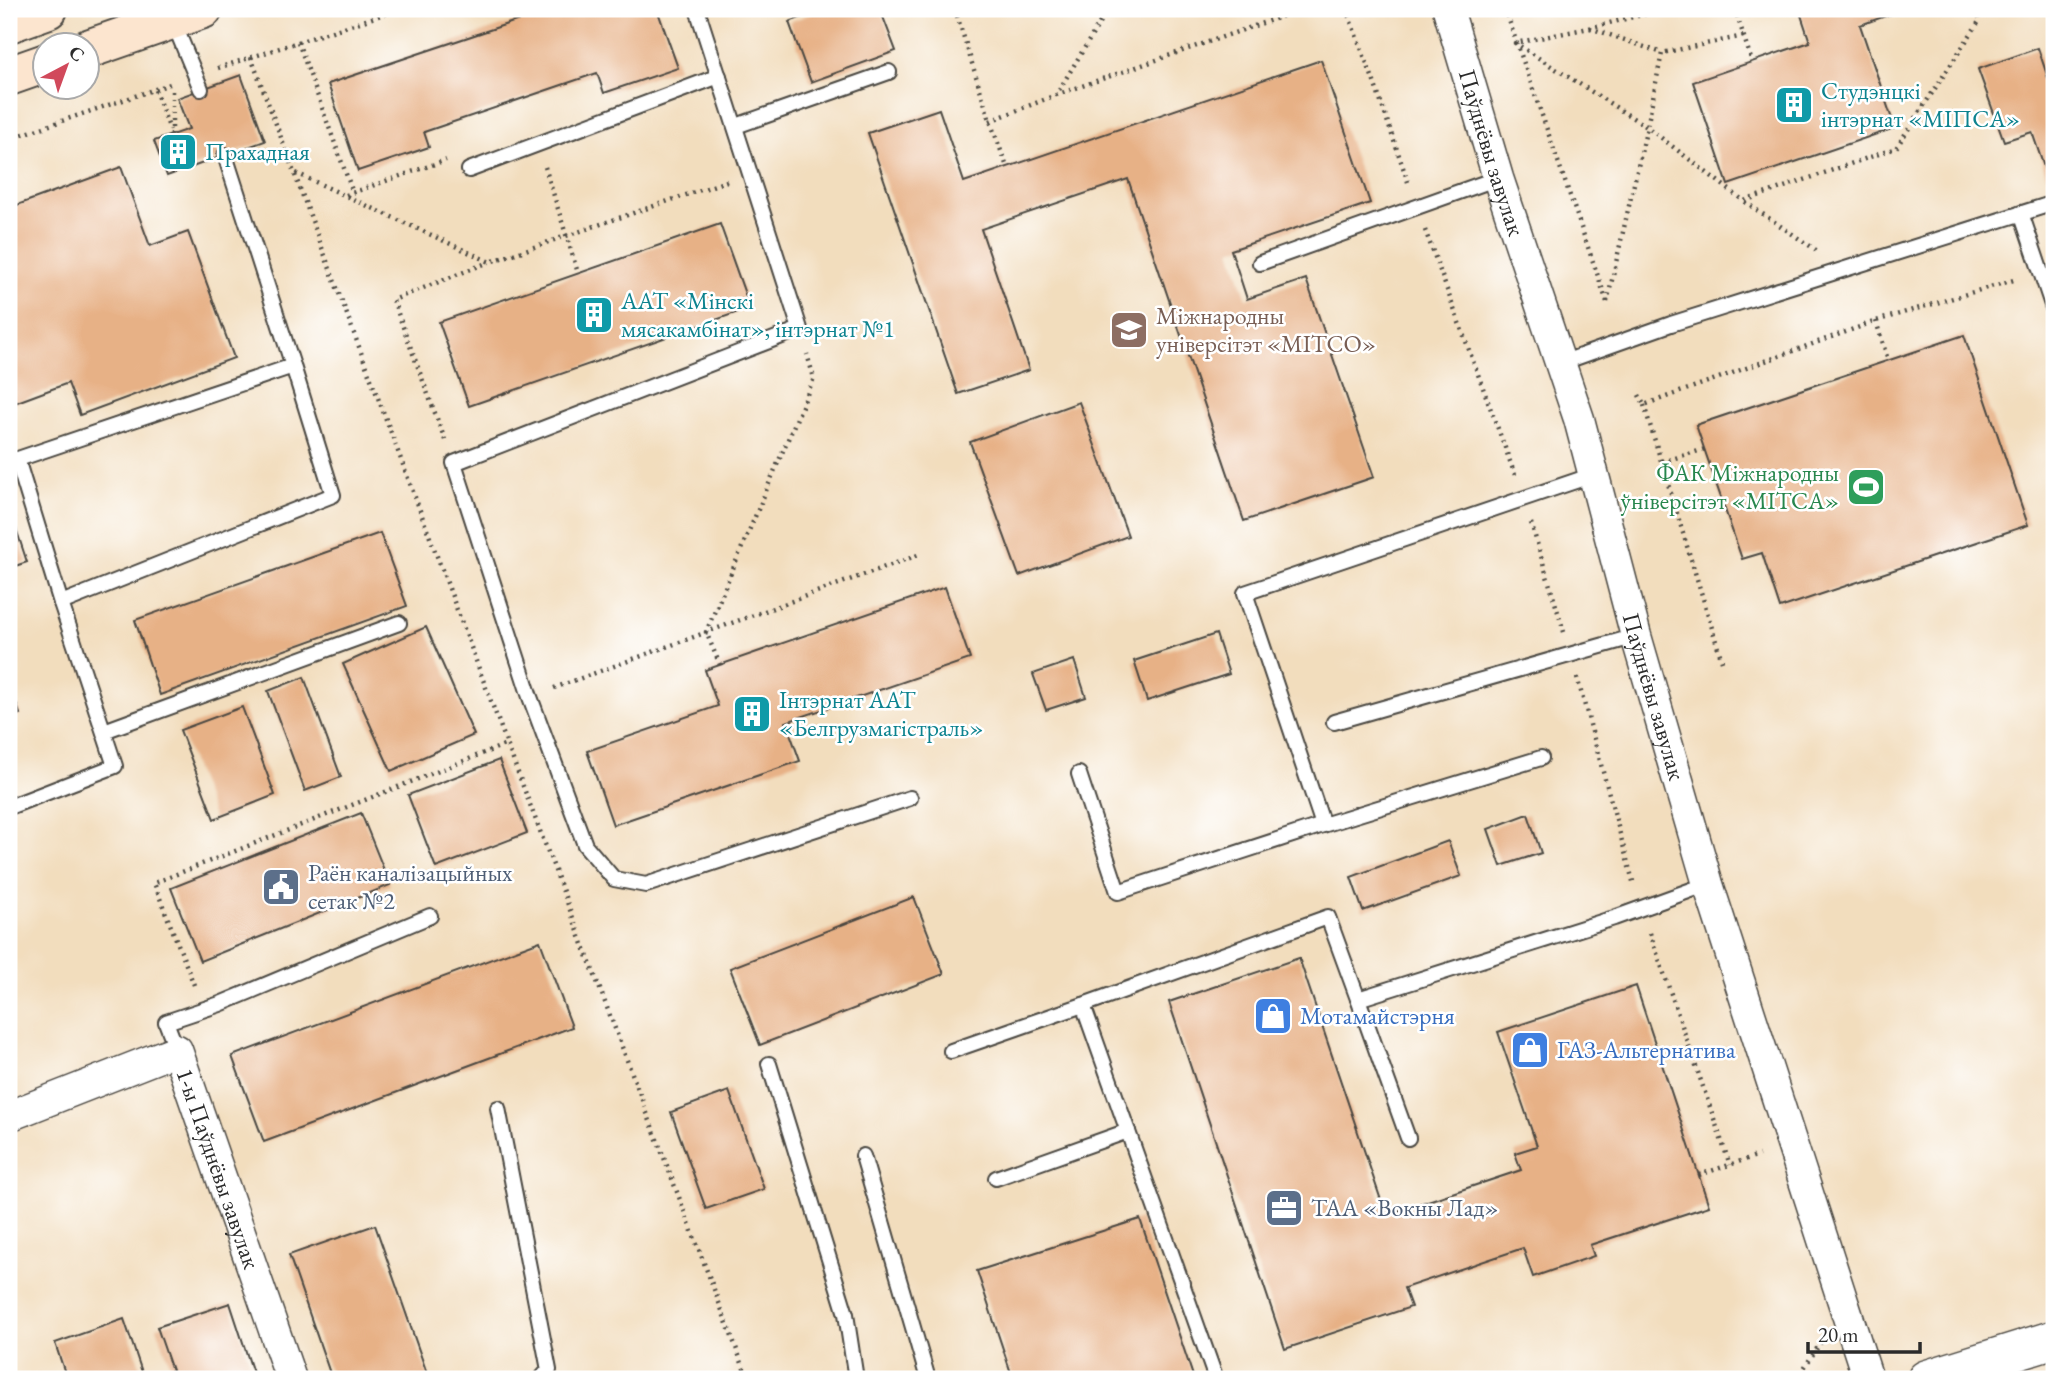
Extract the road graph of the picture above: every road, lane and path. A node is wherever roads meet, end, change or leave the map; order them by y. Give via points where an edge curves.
1 (48, 9) edge
2 (697, 9) edge
3 (955, 9) edge
4 (1108, 9) edge
5 (1303, 9) edge
6 (1346, 9) edge
7 (1448, 9) edge
8 (1505, 9) edge
9 (1666, 9) edge
10 (1735, 9) edge
11 (1976, 9) edge
12 (181, 12) edge
13 (9, 23) edge
14 (1589, 28) junction
15 (1744, 36) junction
16 (298, 42) dead end
17 (102, 43) edge
18 (1515, 43) junction
19 (1662, 53) junction
20 (251, 57) dead end
21 (1752, 62) dead end
22 (32, 69) edge
23 (889, 72) dead end
24 (9, 76) edge
25 (719, 76) junction
26 (172, 84) dead end
27 (155, 89) dead end
28 (201, 89) dead end
29 (1056, 94) junction
30 (989, 121) junction
31 (736, 126) junction
32 (1647, 127) junction
33 (537, 142) junction
34 (225, 155) dead end
35 (1007, 167) dead end
36 (469, 170) dead end
37 (295, 173) junction
38 (749, 174) junction
39 (1498, 178) junction
40 (353, 193) dead end
41 (1744, 201) junction
42 (2054, 203) edge
43 (1416, 206) junction
44 (2021, 213) junction
45 (566, 236) junction
46 (490, 262) junction
47 (1261, 263) dead end
48 (1846, 270) junction
49 (2041, 272) junction
50 (578, 273) dead end
51 (2054, 311) edge
52 (1876, 321) junction
53 (800, 329) junction
54 (1888, 360) dead end
55 (1561, 363) junction
56 (293, 366) junction
57 (1639, 395) dead end
58 (1644, 405) junction
59 (1705, 449) dead end
60 (13, 461) edge
61 (454, 463) junction
62 (1662, 463) junction
63 (1593, 475) junction
64 (1523, 498) junction
65 (918, 555) dead end
66 (61, 603) junction
67 (399, 622) dead end
68 (706, 632) junction
69 (1636, 636) junction
70 (1571, 655) junction
71 (1722, 660) dead end
72 (720, 665) dead end
73 (530, 697) junction
74 (1335, 722) dead end
75 (104, 732) junction
76 (507, 744) junction
77 (1541, 758) dead end
78 (1079, 774) dead end
79 (910, 798) dead end
80 (9, 807) edge
81 (1323, 825) junction
82 (1708, 884) junction
83 (1641, 908) junction
84 (430, 916) dead end
85 (1358, 999) junction
86 (1083, 1005) junction
87 (204, 1010) junction
88 (177, 1050) junction
89 (951, 1051) dead end
90 (769, 1064) dead end
91 (498, 1108) dead end
92 (9, 1116) edge
93 (1128, 1131) junction
94 (1408, 1138) dead end
95 (1763, 1153) dead end
96 (863, 1156) dead end
97 (1730, 1165) junction
98 (1699, 1175) dead end
99 (996, 1178) dead end
100 (1826, 1333) dead end
101 (2054, 1339) edge
102 (291, 1379) edge
103 (541, 1379) edge
104 (748, 1379) edge
105 (856, 1379) edge
106 (928, 1379) edge
107 (1216, 1379) edge
108 (1797, 1379) edge
109 (1868, 1379) edge
110 (1926, 1379) edge

1 - 13 main road
2 - 25 lane
3 - 30 path
4 - 29 path
5 - 29 path
6 - 43 path
7 - 39 street, Паўднёвы завулак
8 - 18 path
9 - 14 path
10 - 15 path
11 - 41 path via 1980,20 1896,148
12 - 17 main road
12 - 28 lane
14 - 18 path
14 - 19 path
15 - 19 path
15 - 21 path
16 - 40 path
18 - 32 path
18 - 32 path via 1607,302
19 - 32 path
20 - 37 path
22 - 24 main road
23 - 31 lane
25 - 31 lane
25 - 33 lane
26 - 27 path via 172,135
29 - 30 path
30 - 35 path
31 - 38 lane
32 - 41 path
33 - 36 lane
33 - 45 path
34 - 56 lane
37 - 46 path
37 - 76 path
38 - 45 path
38 - 53 lane
39 - 43 lane
39 - 55 street, Паўднёвы завулак
41 - 48 path
42 - 44 lane
43 - 47 lane
43 - 64 path
44 - 48 lane
44 - 49 lane
45 - 46 path
45 - 50 path
46 - 61 path via 393,300
48 - 55 lane
49 - 51 lane
49 - 52 path
52 - 54 path
52 - 58 path
53 - 61 lane
53 - 68 path via 814,378
55 - 63 street, Паўднёвы завулак
56 - 60 lane
56 - 66 lane via 334,495
57 - 58 path
58 - 62 path
59 - 62 path
60 - 66 lane
61 - 73 lane
62 - 71 path
63 - 64 lane
63 - 69 street, Паўднёвы завулак
64 - 70 path
64 - 81 lane via 1245,593
65 - 68 path
66 - 75 lane
67 - 75 lane
68 - 72 path
68 - 73 path
69 - 70 lane
69 - 82 street, Паўднёвы завулак
70 - 74 lane
70 - 83 path
73 - 79 lane via 585,845 614,879 646,885
75 - 80 lane via 115,766
76 - 87 path via 154,883
76 - 104 path
77 - 81 lane
78 - 81 lane via 1118,892
82 - 83 lane
82 - 109 street, Паўднёвы завулак
83 - 85 lane
83 - 97 path
84 - 87 lane
85 - 86 lane via 1328,917
85 - 94 lane
86 - 89 lane
86 - 93 lane
87 - 88 lane via 166,1022
88 - 92 street, 1-ы Паўднёвы завулак
88 - 102 street, 1-ы Паўднёвы завулак
90 - 105 lane via 846,1314
91 - 103 lane via 549,1370
93 - 99 lane
93 - 107 lane
95 - 97 path
96 - 106 lane
97 - 98 path
100 - 108 path
101 - 110 street

